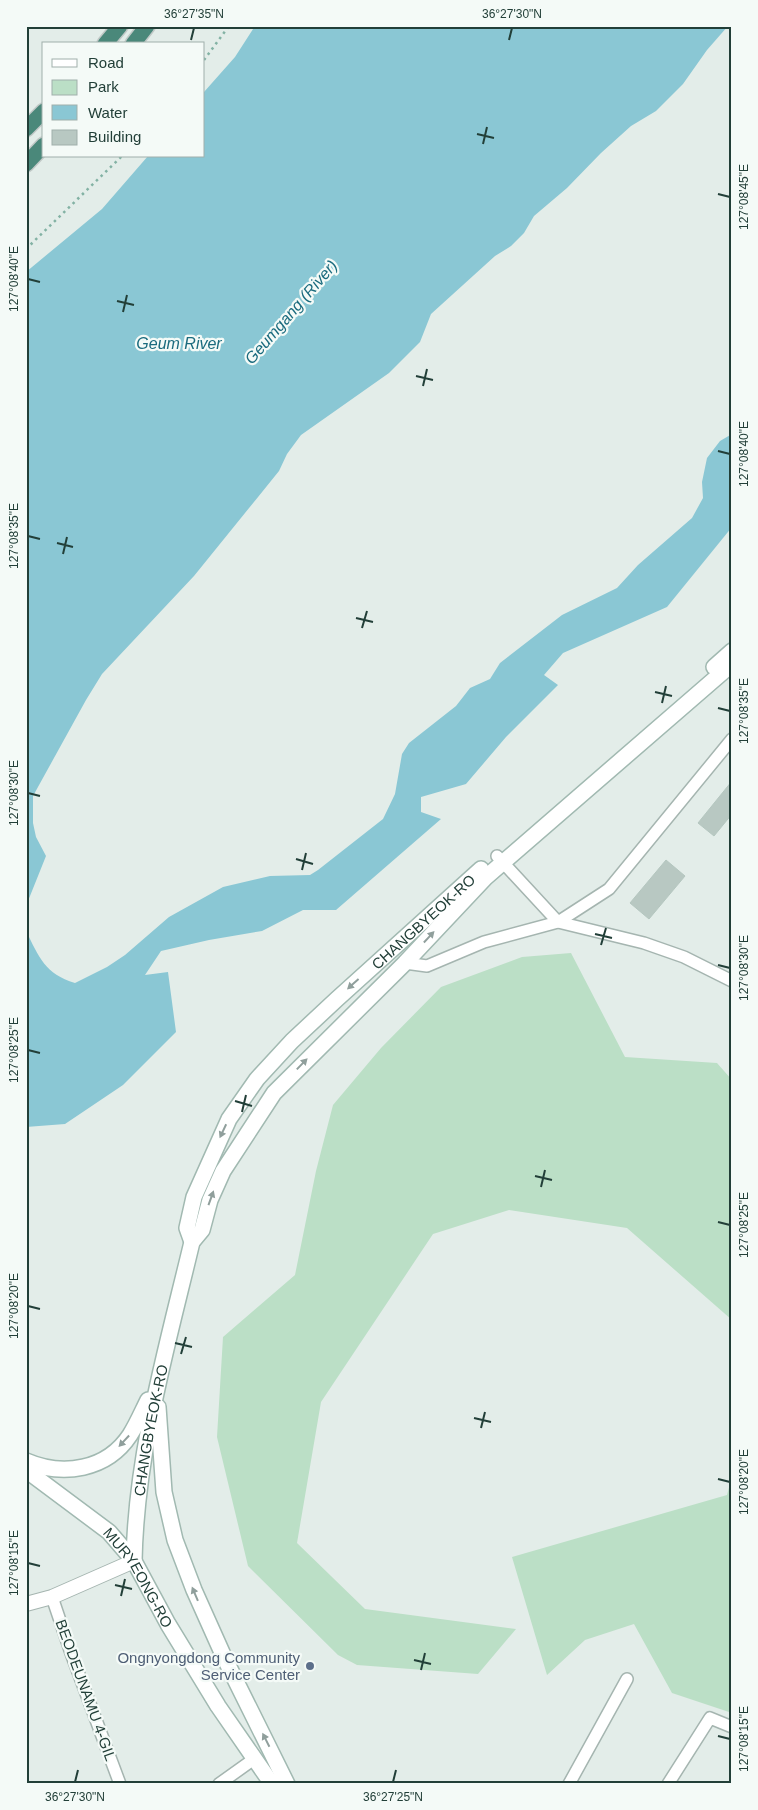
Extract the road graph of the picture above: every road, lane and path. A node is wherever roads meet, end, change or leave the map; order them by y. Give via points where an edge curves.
1 (120, 26) edge
2 (147, 26) edge
3 (230, 26) edge
4 (107, 42) edge
5 (135, 42) edge
6 (205, 59) edge
7 (42, 113) edge
8 (26, 129) edge
9 (42, 147) edge
10 (120, 158) edge
11 (26, 164) edge
12 (26, 249) edge
13 (732, 652) edge
14 (732, 664) edge
15 (732, 739) edge
16 (500, 859) junction
17 (558, 922) junction
18 (405, 963) junction
19 (732, 981) edge
20 (192, 1242) junction
21 (158, 1384) junction
22 (26, 1461) edge
23 (26, 1470) edge
24 (134, 1561) junction
25 (52, 1597) junction
26 (26, 1604) edge
27 (627, 1679) dead end
28 (732, 1727) edge
29 (254, 1759) junction
30 (120, 1784) edge
31 (219, 1784) edge
32 (272, 1784) edge
33 (287, 1784) edge
34 (569, 1784) edge
35 (668, 1784) edge

1 - 4 highway
2 - 5 highway
3 - 6 path
7 - 8 highway
9 - 11 highway
10 - 12 path
13 - 16 main road, CHANGBYEOK-RO
14 - 16 main road, CHANGBYEOK-RO
15 - 17 street via 609,889
16 - 17 street
18 -> 16 main road, CHANGBYEOK-RO
16 -> 20 main road, CHANGBYEOK-RO via 336,999 257,1079 229,1119 194,1197 187,1228
17 - 18 street via 484,942 426,966
17 - 19 street via 644,943 676,954
20 -> 18 main road, CHANGBYEOK-RO via 202,1230 210,1200 223,1171 274,1093
20 - 21 main road, CHANGBYEOK-RO
21 -> 22 main road via 129,1436 104,1461 70,1471
21 - 24 main road, CHANGBYEOK-RO via 148,1425 134,1526
33 -> 21 main road via 224,1657 175,1540 164,1492
23 - 24 main road, MURYEONG-RO via 110,1532
24 - 25 street
24 - 29 main road, MURYEONG-RO via 168,1624
25 - 26 street
25 - 30 street, BEODEUNAMU 4-GIL
27 - 34 street
28 - 35 street via 710,1718
29 - 31 street
29 - 32 main road, MURYEONG-RO

